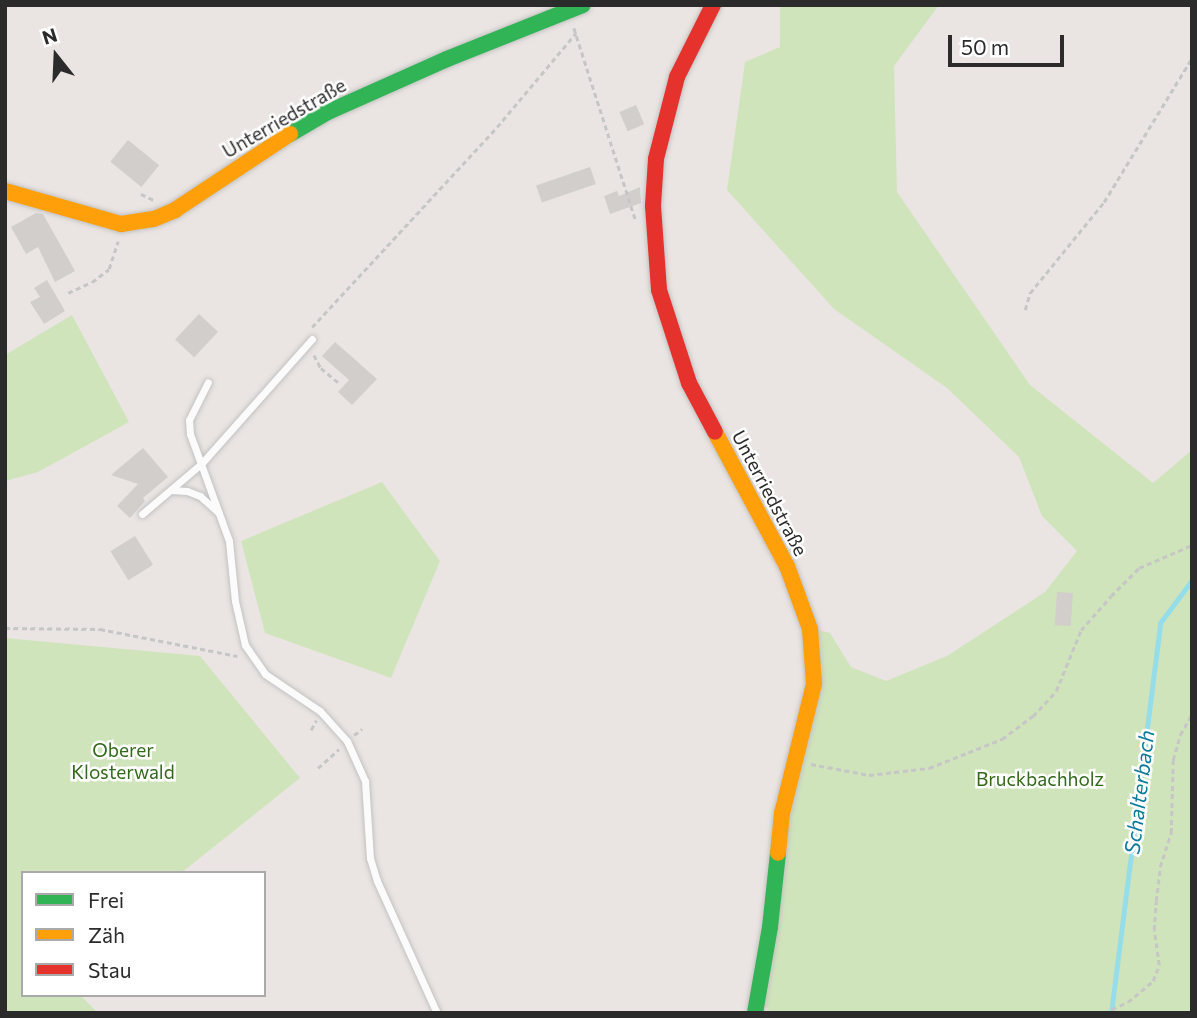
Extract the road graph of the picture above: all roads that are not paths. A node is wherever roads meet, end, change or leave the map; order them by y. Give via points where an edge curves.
1 (583, 5) edge
2 (713, 5) edge
3 (5, 191) edge
4 (312, 339) road end
5 (208, 382) dead end
6 (201, 464) junction
7 (171, 490) junction
8 (142, 514) dead end
9 (220, 514) junction
10 (437, 1013) edge
11 (755, 1013) edge

1 - 3 street, Unterriedstraße via 328,113 154,219 121,224
2 - 11 street, Unterriedstraße via 677,77 656,159 653,206 659,290 689,383 787,566 810,629 814,684 782,813 771,927
4 - 6 lane
5 - 6 lane via 189,420
6 - 7 lane
6 - 9 lane
7 - 8 lane
7 - 9 lane via 200,496
9 - 10 lane via 229,541 240,631 251,658 282,687 320,711 347,741 365,781 370,858 377,881

